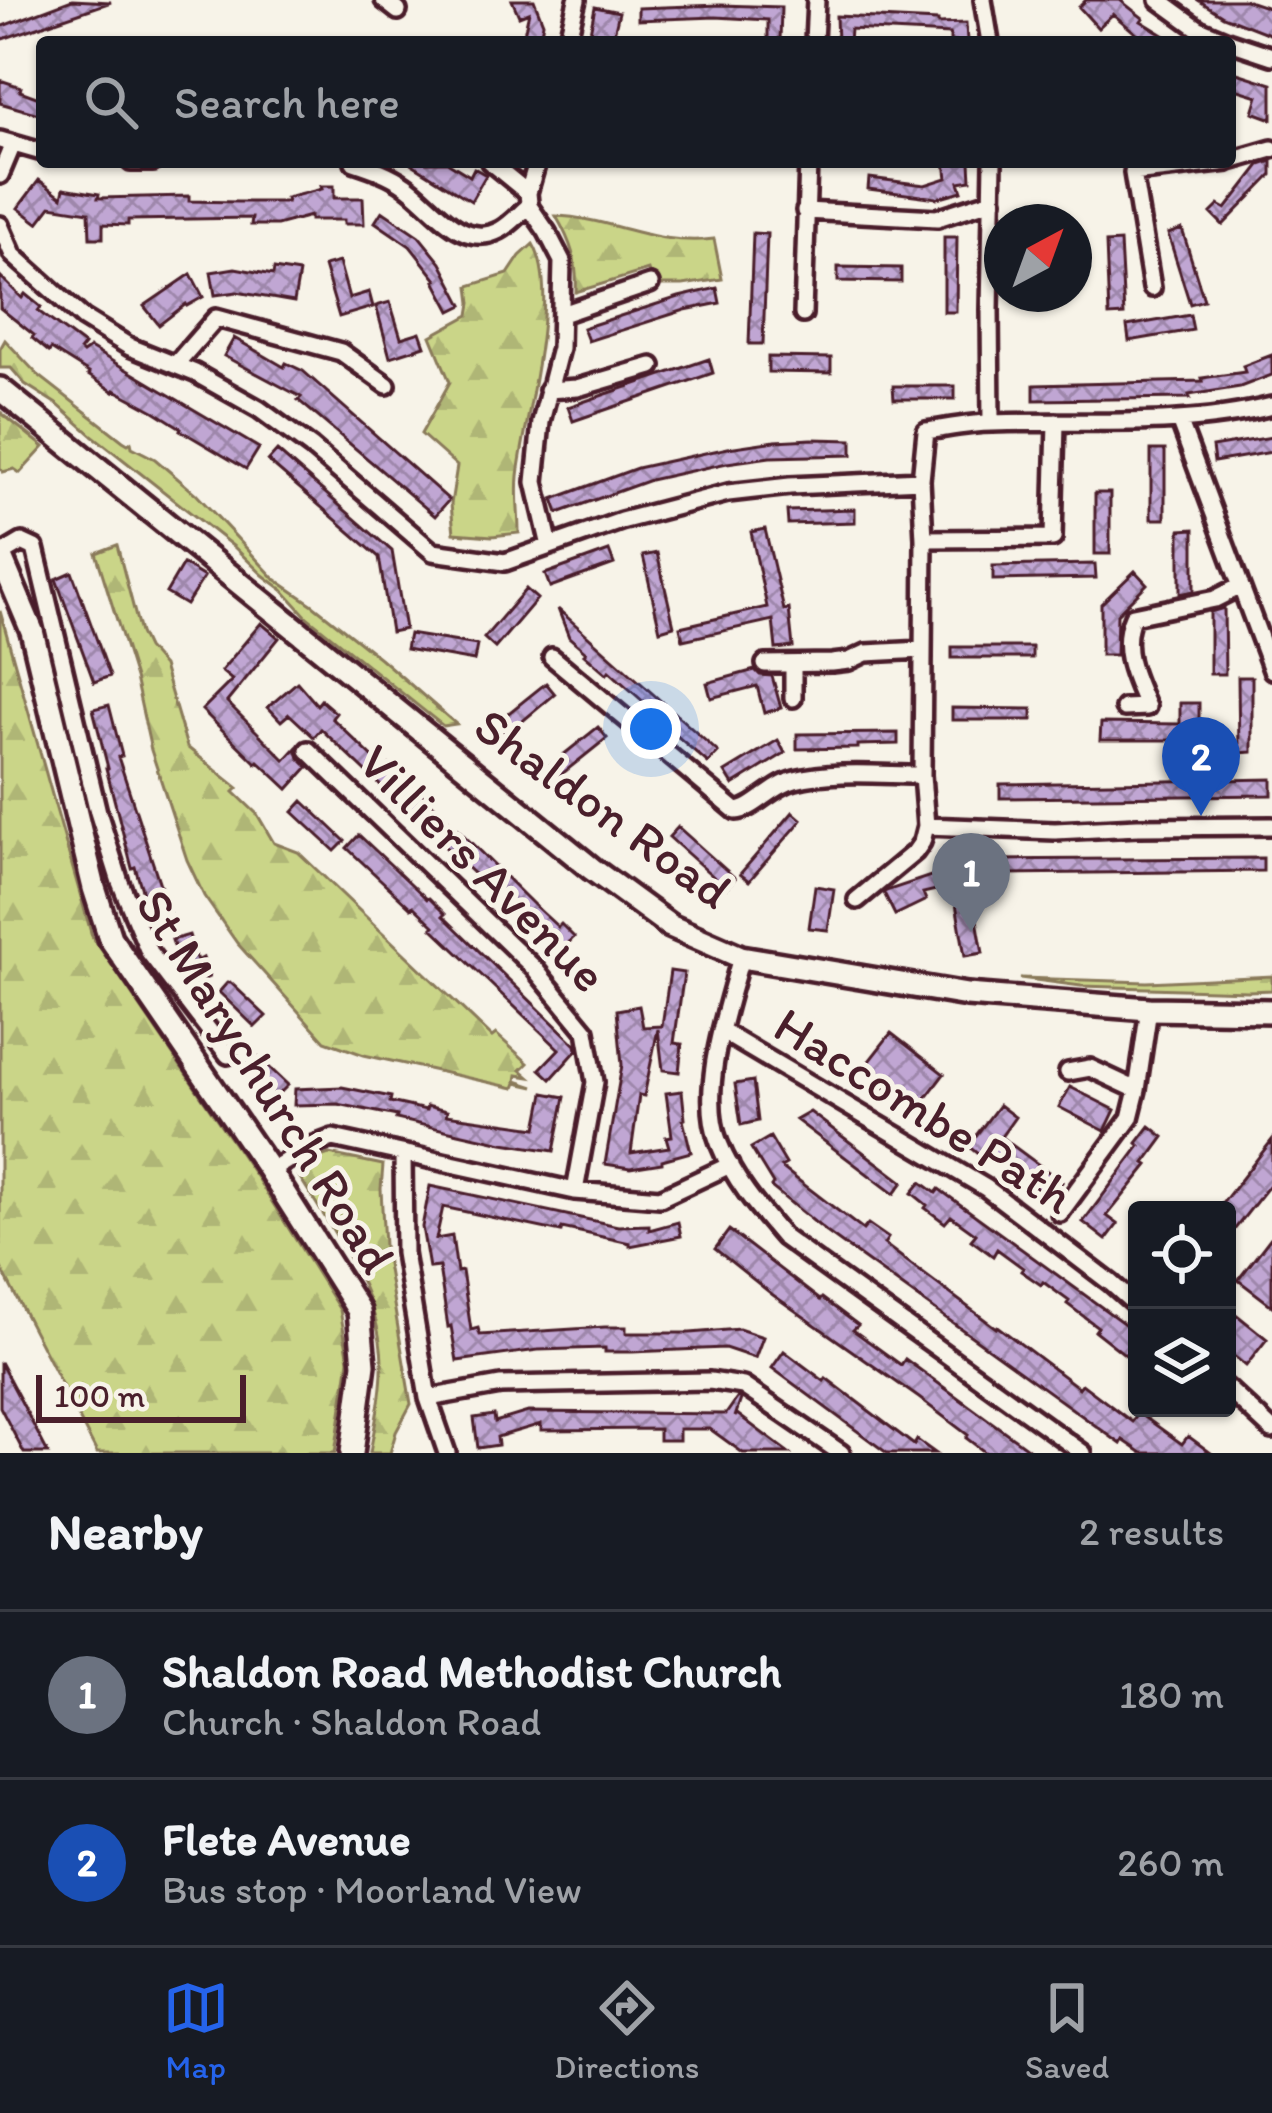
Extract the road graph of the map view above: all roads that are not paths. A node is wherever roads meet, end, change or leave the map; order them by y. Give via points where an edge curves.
1 (577, 0) edge
2 (817, 0) edge
3 (983, 0) edge
4 (1160, 0) edge
5 (1195, 35) edge
6 (568, 36) edge
7 (814, 36) edge
8 (989, 36) edge
9 (1236, 44) edge
10 (1272, 56) edge
11 (7, 142) edge
12 (1272, 149) edge
13 (36, 150) edge
14 (1236, 160) edge
15 (371, 168) edge
16 (496, 168) edge
17 (536, 168) edge
18 (808, 168) edge
19 (993, 168) edge
20 (1134, 168) edge
21 (0, 175) edge
22 (528, 199) junction
23 (993, 200) junction
24 (805, 211) junction
25 (0, 225) edge
26 (650, 284) dead end
27 (1152, 288) dead end
28 (562, 314) junction
29 (803, 314) dead end
30 (176, 365) junction
31 (652, 366) dead end
32 (387, 385) dead end
33 (0, 389) edge
34 (548, 390) junction
35 (1272, 406) edge
36 (1179, 420) junction
37 (991, 422) junction
38 (1056, 422) junction
39 (921, 480) junction
40 (924, 538) junction
41 (550, 546) junction
42 (0, 555) edge
43 (1239, 587) junction
44 (923, 650) junction
45 (552, 657) dead end
46 (764, 664) dead end
47 (793, 665) junction
48 (1272, 670) edge
49 (793, 698) dead end
50 (1124, 708) dead end
51 (308, 750) dead end
52 (922, 775) junction
53 (926, 826) junction
54 (1272, 826) edge
55 (857, 899) dead end
56 (741, 957) junction
57 (1149, 1009) junction
58 (1272, 1011) edge
59 (721, 1031) junction
60 (228, 1054) dead end
61 (1068, 1072) dead end
62 (1137, 1090) junction
63 (403, 1155) junction
64 (730, 1165) junction
65 (270, 1171) junction
66 (575, 1191) junction
67 (1060, 1213) dead end
68 (1128, 1298) edge
69 (1236, 1396) edge
70 (428, 1398) junction
71 (1272, 1430) edge
72 (352, 1453) edge
73 (447, 1453) edge
74 (841, 1453) edge
75 (1083, 1453) edge

1 - 6 street
2 - 7 street
3 - 8 street
4 - 5 street
9 - 10 street
11 - 13 street
11 - 21 street
12 - 14 street
15 - 22 street via 473,235 498,231
16 - 22 street
17 - 22 street
18 - 24 street
19 - 23 street
20 - 27 street
22 - 28 street via 562,262
23 - 24 street via 937,218
23 - 37 street
24 - 29 street
25 - 30 street via 13,255 83,318
26 - 28 street
28 - 34 street
30 - 32 street via 216,318 341,352
30 - 41 street via 277,421 433,553 505,562
31 - 34 street
33 - 56 street, Shaldon Road via 592,869 670,926
34 - 41 street via 535,482
35 - 36 street
36 - 38 street
36 - 43 street
37 - 38 street
37 - 39 street via 926,431
38 - 40 street via 1053,538
39 - 40 street
39 - 41 street via 728,493
40 - 44 street
42 - 60 street via 22,542 35,548 120,882 149,952
42 - 65 street, St Marychurch Road via 32,631 110,938
43 - 48 street
43 - 50 street via 1133,616 1129,664 1147,707
44 - 47 street
44 - 52 street
45 - 52 street via 736,811 814,776
46 - 47 street
47 - 49 street
51 - 66 street, Villiers Avenue via 534,968 586,1031 595,1082
52 - 53 street
53 - 54 street
53 - 55 street via 914,852
56 - 57 street, Shaldon Road via 968,994
56 - 59 street
57 - 58 street, Shaldon Road
57 - 62 street
59 - 64 street via 712,1094
59 - 68 street, Haccombe Path via 986,1189
61 - 62 street via 1090,1068
62 - 67 street via 1130,1118
63 - 65 street via 333,1138
63 - 66 street
63 - 70 street via 404,1253
64 - 66 street via 660,1198
64 - 75 street via 782,1237
65 - 72 street, St Marychurch Road via 359,1311 364,1364
69 - 71 street
70 - 73 street
70 - 74 street via 501,1384 710,1381 743,1386

